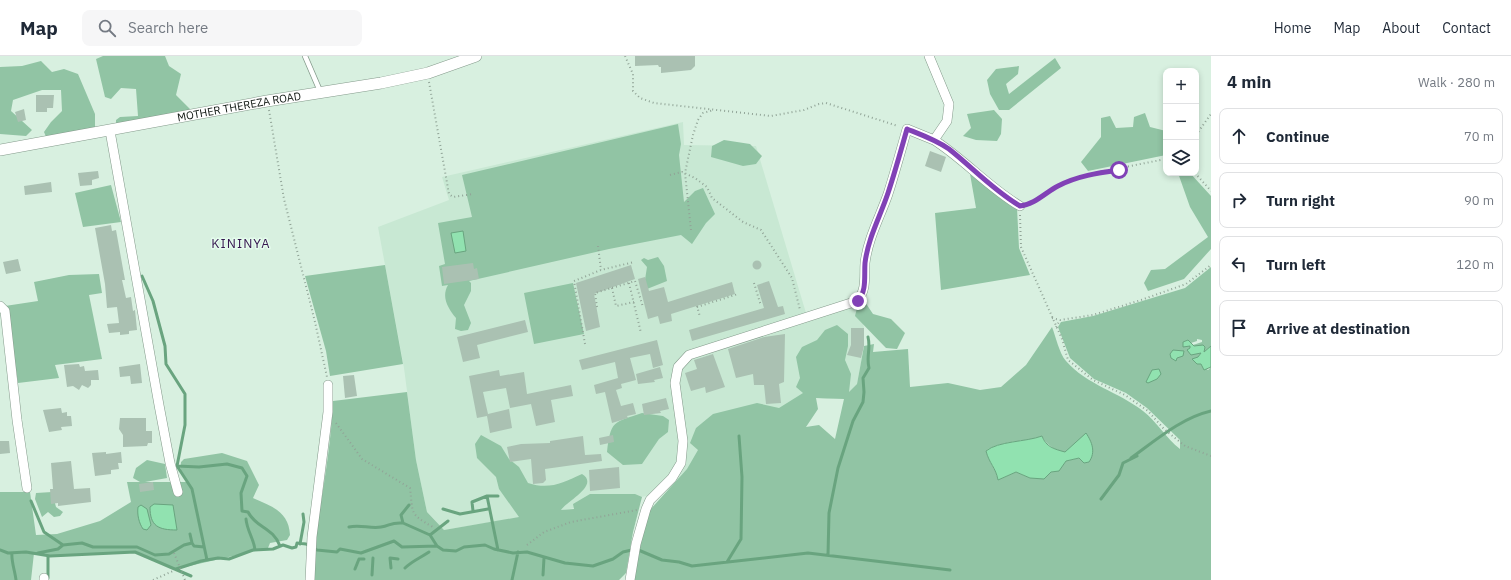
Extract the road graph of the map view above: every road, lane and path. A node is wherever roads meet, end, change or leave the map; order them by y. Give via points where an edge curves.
1 (305, 56) edge
2 (476, 56) edge
3 (626, 56) edge
4 (929, 56) edge
5 (428, 73) junction
6 (321, 92) junction
7 (267, 101) junction
8 (715, 110) junction
9 (1211, 114) edge
10 (907, 129) junction
11 (110, 131) junction
12 (1199, 131) edge
13 (934, 140) junction
14 (0, 150) edge
15 (1163, 160) edge
16 (685, 173) junction
17 (670, 174) dead end
18 (1198, 176) edge
19 (1211, 192) edge
20 (473, 194) dead end
21 (1020, 206) junction
22 (691, 230) dead end
23 (598, 246) dead end
24 (634, 262) dead end
25 (1211, 265) edge
26 (601, 270) junction
27 (629, 283) dead end
28 (754, 283) dead end
29 (612, 287) junction
30 (738, 294) dead end
31 (634, 302) junction
32 (0, 306) edge
33 (598, 306) dead end
34 (761, 306) dead end
35 (643, 307) dead end
36 (700, 317) dead end
37 (1052, 317) junction
38 (802, 319) junction
39 (1060, 320) junction
40 (1056, 327) junction
41 (641, 333) dead end
42 (585, 344) dead end
43 (328, 385) joint
44 (328, 412) junction
45 (1211, 456) edge
46 (27, 488) dead end
47 (178, 492) dead end
48 (646, 509) junction
49 (433, 527) dead end
50 (527, 545) dead end
51 (174, 553) dead end
52 (173, 571) dead end
53 (153, 580) edge
54 (185, 580) edge
55 (310, 580) edge
56 (630, 580) edge

1 - 6 lane
2 - 5 street, MOTHER THEREZA ROAD
3 - 8 path via 633,74 633,91 640,98 654,104
4 - 13 street via 949,104 948,121
5 - 6 street, MOTHER THEREZA ROAD
5 - 20 path via 449,194 453,197
6 - 7 street, MOTHER THEREZA ROAD
7 - 11 street, MOTHER THEREZA ROAD
7 - 43 path via 284,199
8 - 10 path via 771,116 826,103
8 - 16 path via 703,113 698,120
9 - 12 path
10 - 13 street
10 - 38 street via 888,194 869,244 862,295 853,303
11 - 14 street, MOTHER THEREZA ROAD
11 - 47 street via 160,412
13 - 21 street
15 - 21 path via 1089,174 1059,185 1030,204
16 - 17 path
16 - 22 path
16 - 38 path via 707,187 712,198 743,222 761,230 792,278
18 - 19 path
21 - 37 path via 1021,247
23 - 26 path
24 - 26 path
25 - 39 path via 1186,284 1093,315
26 - 42 path via 574,281
27 - 31 path
28 - 34 path
29 - 31 path via 616,306
29 - 33 path via 595,293
29 - 35 path via 635,280
30 - 36 path via 697,306
31 - 41 path
32 - 46 street via 5,311
37 - 39 path
37 - 40 path
38 - 48 street via 709,348 684,359 678,367 675,383 683,441 681,463 672,478 650,500
39 - 40 path
40 - 45 path via 1068,360 1093,380 1125,395 1148,411 1185,446
43 - 44 street
44 - 49 path via 362,459 410,488 412,510 420,520
44 - 55 street via 312,537
48 - 50 path via 571,522 544,532
48 - 56 street via 633,557
51 - 54 path
52 - 53 path

